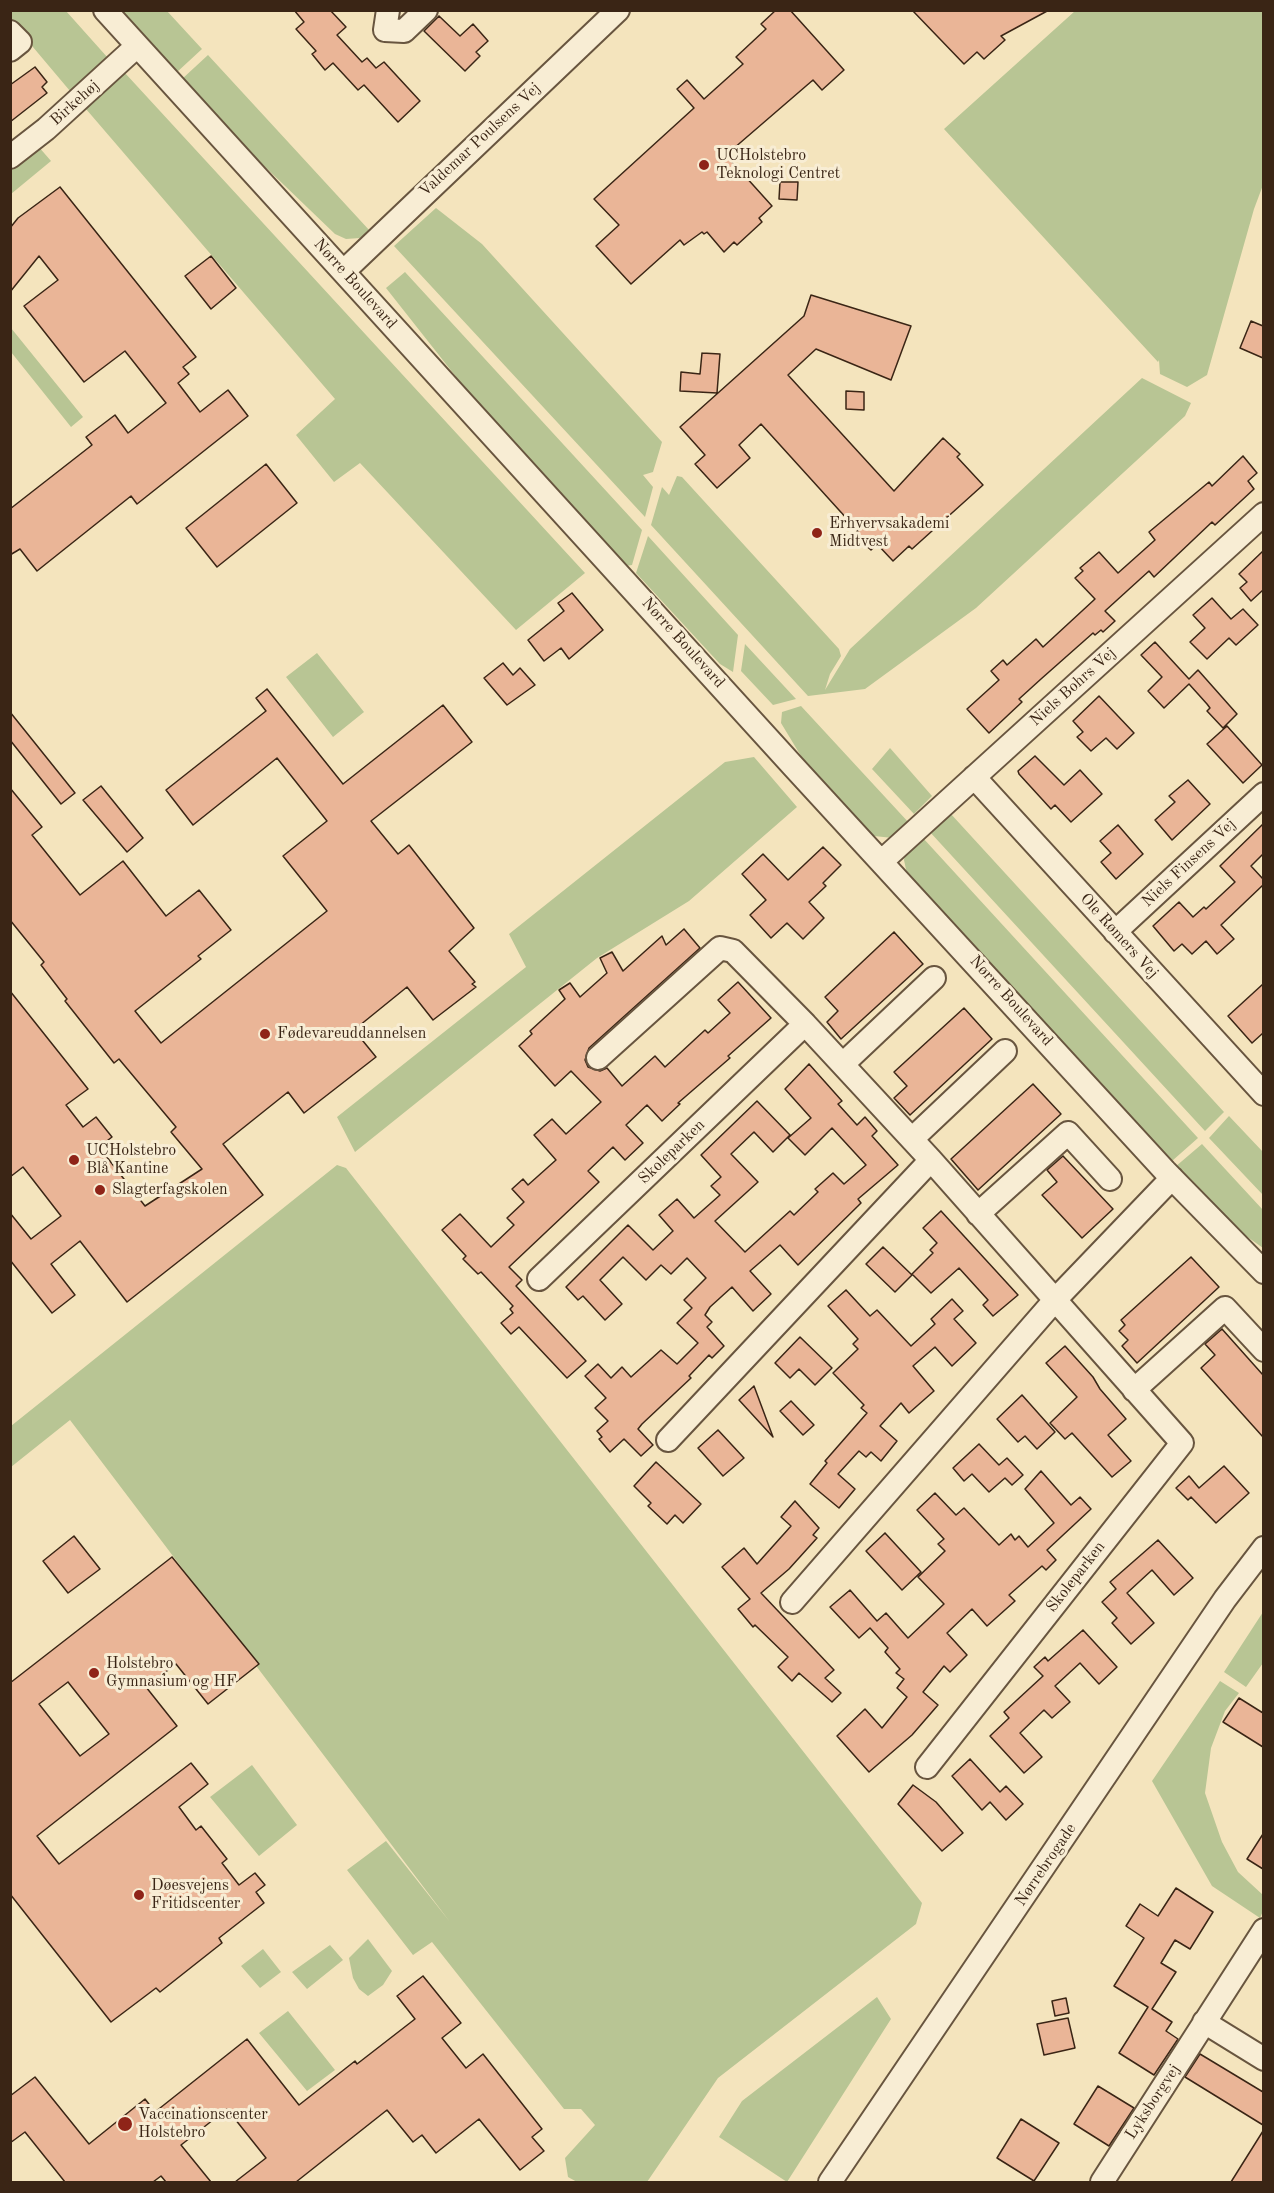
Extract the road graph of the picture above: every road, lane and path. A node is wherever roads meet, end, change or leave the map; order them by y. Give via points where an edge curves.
1 (105, 10) edge
2 (388, 10) edge
3 (426, 10) edge
4 (618, 10) edge
5 (10, 32) edge
6 (137, 46) junction
7 (10, 50) edge
8 (10, 157) edge
9 (344, 271) junction
10 (1263, 514) edge
11 (974, 777) junction
12 (1263, 794) edge
13 (882, 861) junction
14 (1115, 932) junction
15 (934, 978) dead end
16 (806, 1024) junction
17 (1005, 1051) dead end
18 (598, 1058) dead end
19 (844, 1063) junction
20 (1260, 1083) edge
21 (912, 1139) junction
22 (931, 1160) junction
23 (1172, 1178) junction
24 (1110, 1179) dead end
25 (978, 1214) junction
26 (1263, 1272) edge
27 (538, 1279) dead end
28 (1055, 1300) junction
29 (1263, 1350) edge
30 (1134, 1390) junction
31 (668, 1440) dead end
32 (1263, 1548) edge
33 (792, 1602) dead end
34 (927, 1767) dead end
35 (1263, 1930) edge
36 (1204, 2022) junction
37 (1263, 2059) edge
38 (830, 2182) edge
39 (1102, 2182) edge

1 - 6 street, Nørre Boulevard
2 - 3 street via 385,30 404,31
4 - 9 street, Valdemar Poulsens Vej
5 - 7 street via 20,42
6 - 8 street, Birkehøj
6 - 9 street, Nørre Boulevard
9 - 13 street, Nørre Boulevard
10 - 11 street, Niels Bohrs Vej
11 - 13 street, Niels Bohrs Vej
11 - 14 street, Ole Rømers Vej
12 - 14 street, Niels Finsens Vej
13 - 23 street, Nørre Boulevard
14 - 20 street, Ole Rømers Vej
15 - 19 street
16 - 18 street, Skoleparken via 733,951 720,948
16 - 19 street, Skoleparken
16 - 27 street, Skoleparken
17 - 21 street
19 - 21 street, Skoleparken
21 - 22 street, Skoleparken
22 - 25 street, Skoleparken
22 - 31 street
23 - 26 street, Nørre Boulevard
23 - 28 street
24 - 25 street via 1068,1133
25 - 28 street, Skoleparken
28 - 30 street, Skoleparken
28 - 33 street
29 - 30 street via 1225,1308
30 - 34 street, Skoleparken via 1182,1443
32 - 38 street, Nørrebrogade
35 - 36 street, Lyksborgvej
36 - 37 street
36 - 39 street, Lyksborgvej

